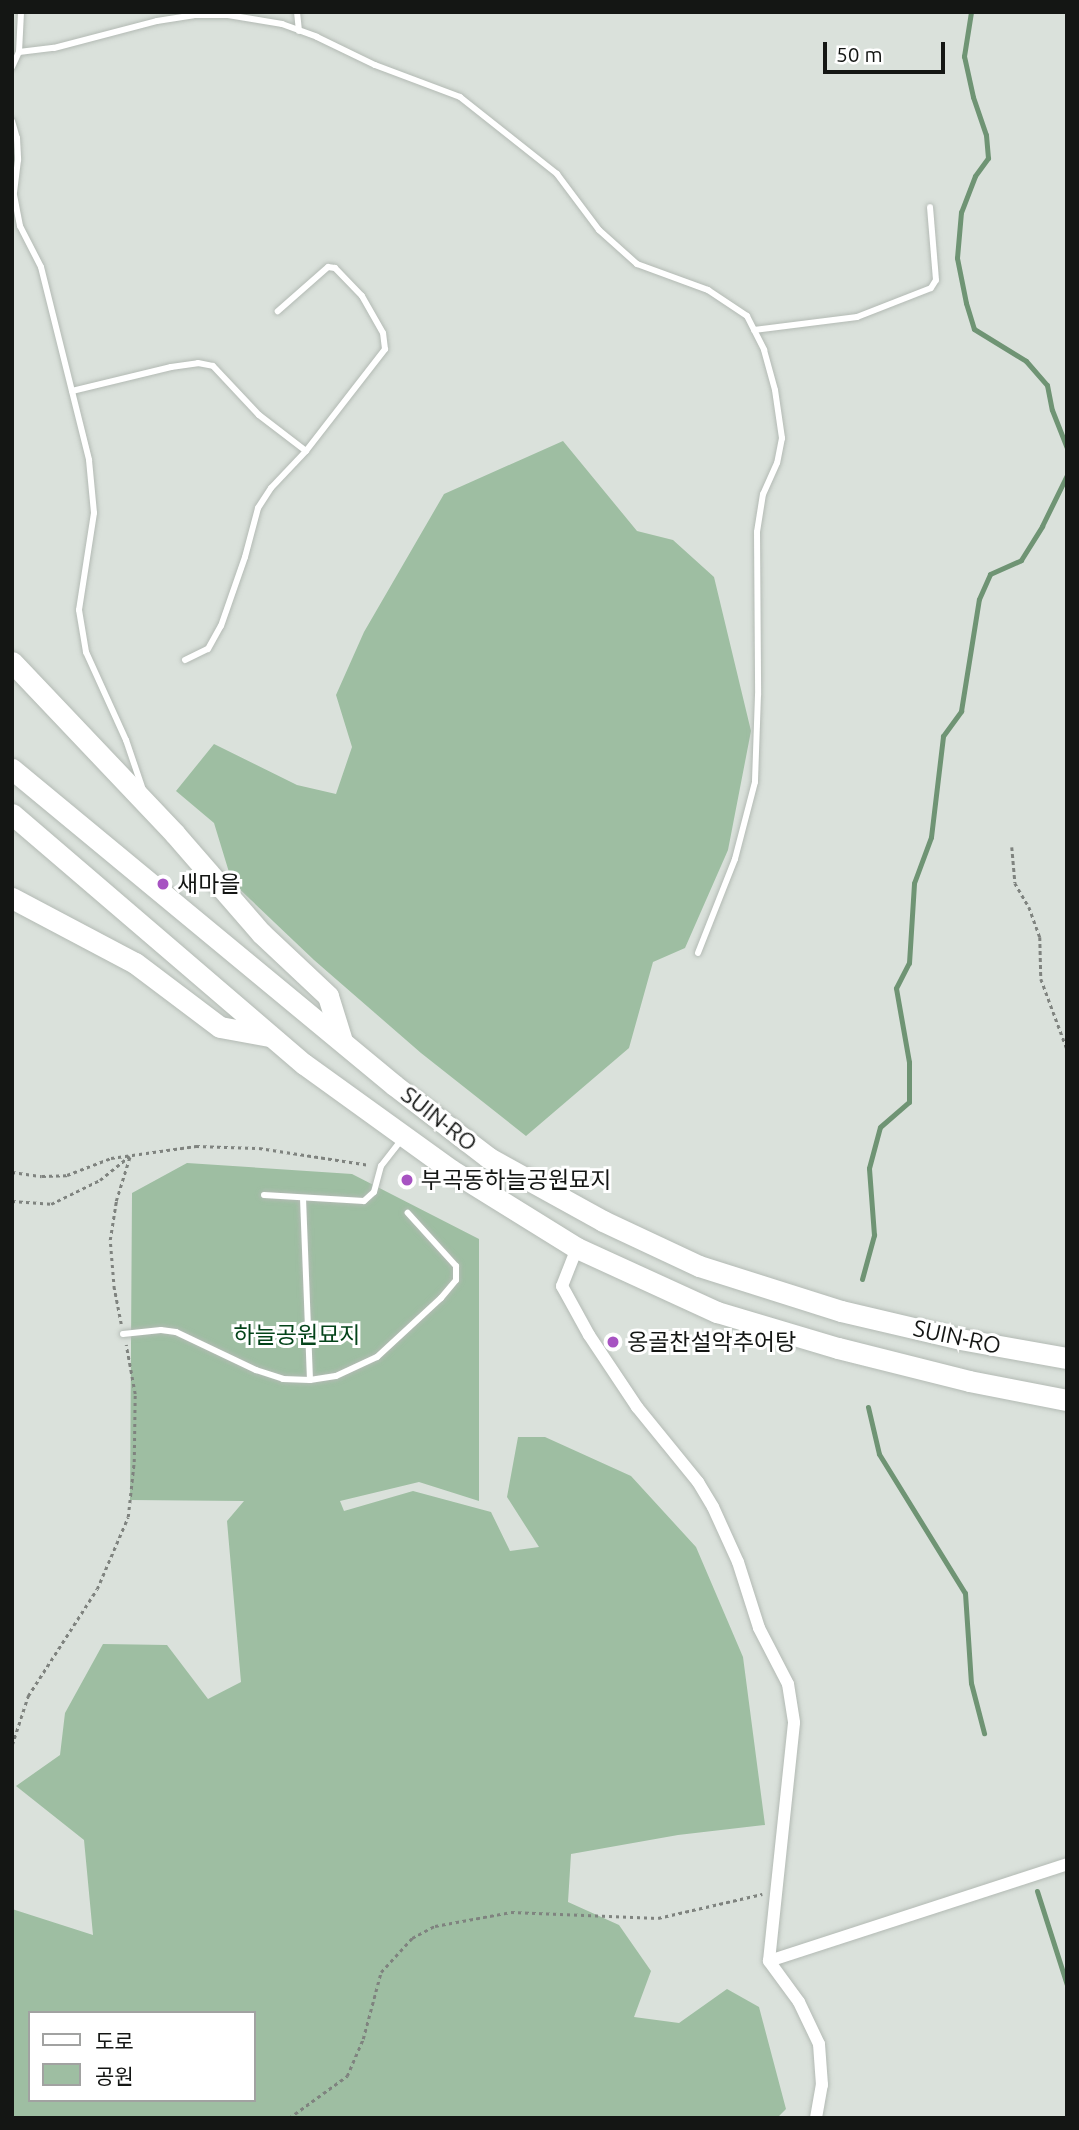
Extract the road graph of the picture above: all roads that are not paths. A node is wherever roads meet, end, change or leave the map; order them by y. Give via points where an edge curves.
1 (21, 12) edge
2 (297, 12) edge
3 (299, 31) junction
4 (19, 52) junction
5 (12, 67) edge
6 (12, 121) edge
7 (930, 207) dead end
8 (278, 311) dead end
9 (754, 330) junction
10 (72, 391) junction
11 (306, 452) junction
12 (185, 660) dead end
13 (12, 662) edge
14 (12, 768) edge
15 (146, 803) junction
16 (12, 814) edge
17 (12, 898) edge
18 (698, 953) dead end
19 (273, 1037) junction
20 (342, 1041) junction
21 (404, 1136) junction
22 (264, 1195) dead end
23 (303, 1198) junction
24 (408, 1213) dead end
25 (576, 1248) junction
26 (123, 1334) road end
27 (1067, 1358) edge
28 (310, 1380) junction
29 (1067, 1400) edge
30 (1067, 1864) edge
31 (769, 1961) junction
32 (816, 2118) edge

1 - 4 lane
2 - 3 lane
3 - 4 lane via 228,15 194,15
3 - 9 lane via 460,97 557,174 599,230 637,264 708,290 747,316
4 - 5 lane
6 - 10 lane via 17,138 14,195 20,226 41,267
7 - 9 lane via 936,271 931,288 857,317
8 - 11 lane via 328,267 335,268 362,296 383,333 385,349
9 - 18 lane via 775,390 782,438 763,494 757,532 755,782 735,859
10 - 11 lane via 171,367 213,366 258,415
10 - 15 lane via 89,460 94,513 79,610 86,652 126,740
11 - 12 lane via 258,508 221,626 208,649
13 - 15 main road
14 - 20 main road, SUIN-RO
15 - 20 main road via 261,933 328,996
16 - 19 main road, SUIN-RO
17 - 19 main road via 135,963 220,1027
19 - 21 main road, SUIN-RO
20 - 27 main road, SUIN-RO via 489,1158 603,1221 699,1266 841,1311
21 - 23 lane via 381,1166 374,1192 364,1201
21 - 25 main road, SUIN-RO
22 - 23 lane
23 - 28 lane
24 - 28 lane via 456,1266 456,1280 377,1357 336,1376
25 - 29 main road, SUIN-RO via 717,1312 969,1381
25 - 31 street via 562,1286 637,1406 713,1507 738,1562 759,1628 788,1684 794,1723
26 - 28 lane via 176,1332 256,1370 283,1379
30 - 31 street
31 - 32 street via 799,2002 818,2044 822,2085

